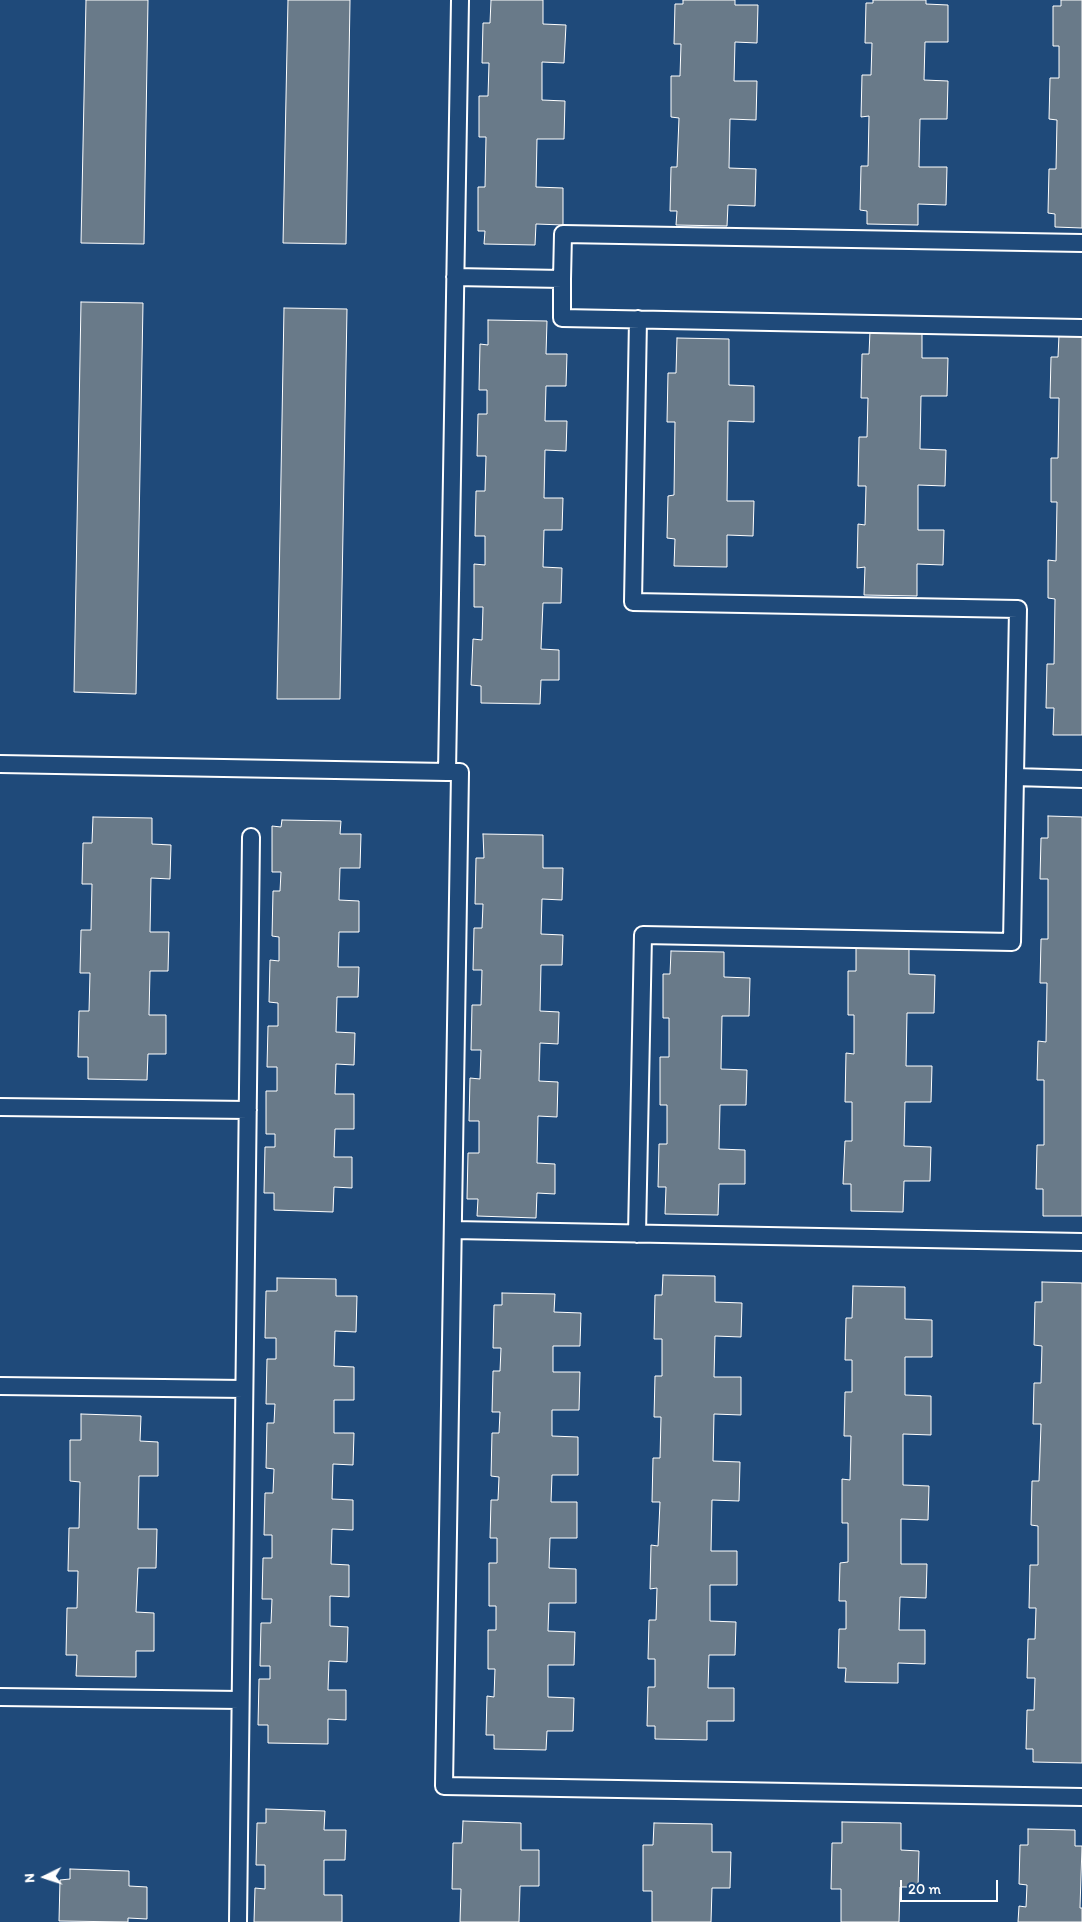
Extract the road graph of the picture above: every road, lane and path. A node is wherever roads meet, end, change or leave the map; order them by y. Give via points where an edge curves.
1 (460, 0) edge
2 (1082, 244) edge
3 (455, 277) junction
4 (562, 279) junction
5 (638, 319) junction
6 (1082, 328) edge
7 (0, 764) edge
8 (447, 772) junction
9 (1015, 777) junction
10 (1082, 779) edge
11 (251, 837) dead end
12 (0, 1107) edge
13 (248, 1110) junction
14 (454, 1230) junction
15 (637, 1234) junction
16 (1082, 1242) edge
17 (0, 1386) edge
18 (244, 1389) junction
19 (0, 1697) edge
20 (240, 1700) junction
21 (1082, 1797) edge
22 (238, 1922) edge

1 - 3 lane
2 - 4 lane via 563,234
3 - 4 lane
3 - 8 lane
4 - 5 lane via 562,318
5 - 6 lane
5 - 9 lane via 633,602 1018,609
7 - 8 lane
8 - 14 lane via 460,772
9 - 10 lane
9 - 15 lane via 1012,942 643,935
11 - 13 lane
12 - 13 lane
13 - 18 lane
14 - 15 lane
14 - 21 lane via 444,1786
15 - 16 lane
17 - 18 lane
18 - 20 lane
19 - 20 lane
20 - 22 lane

